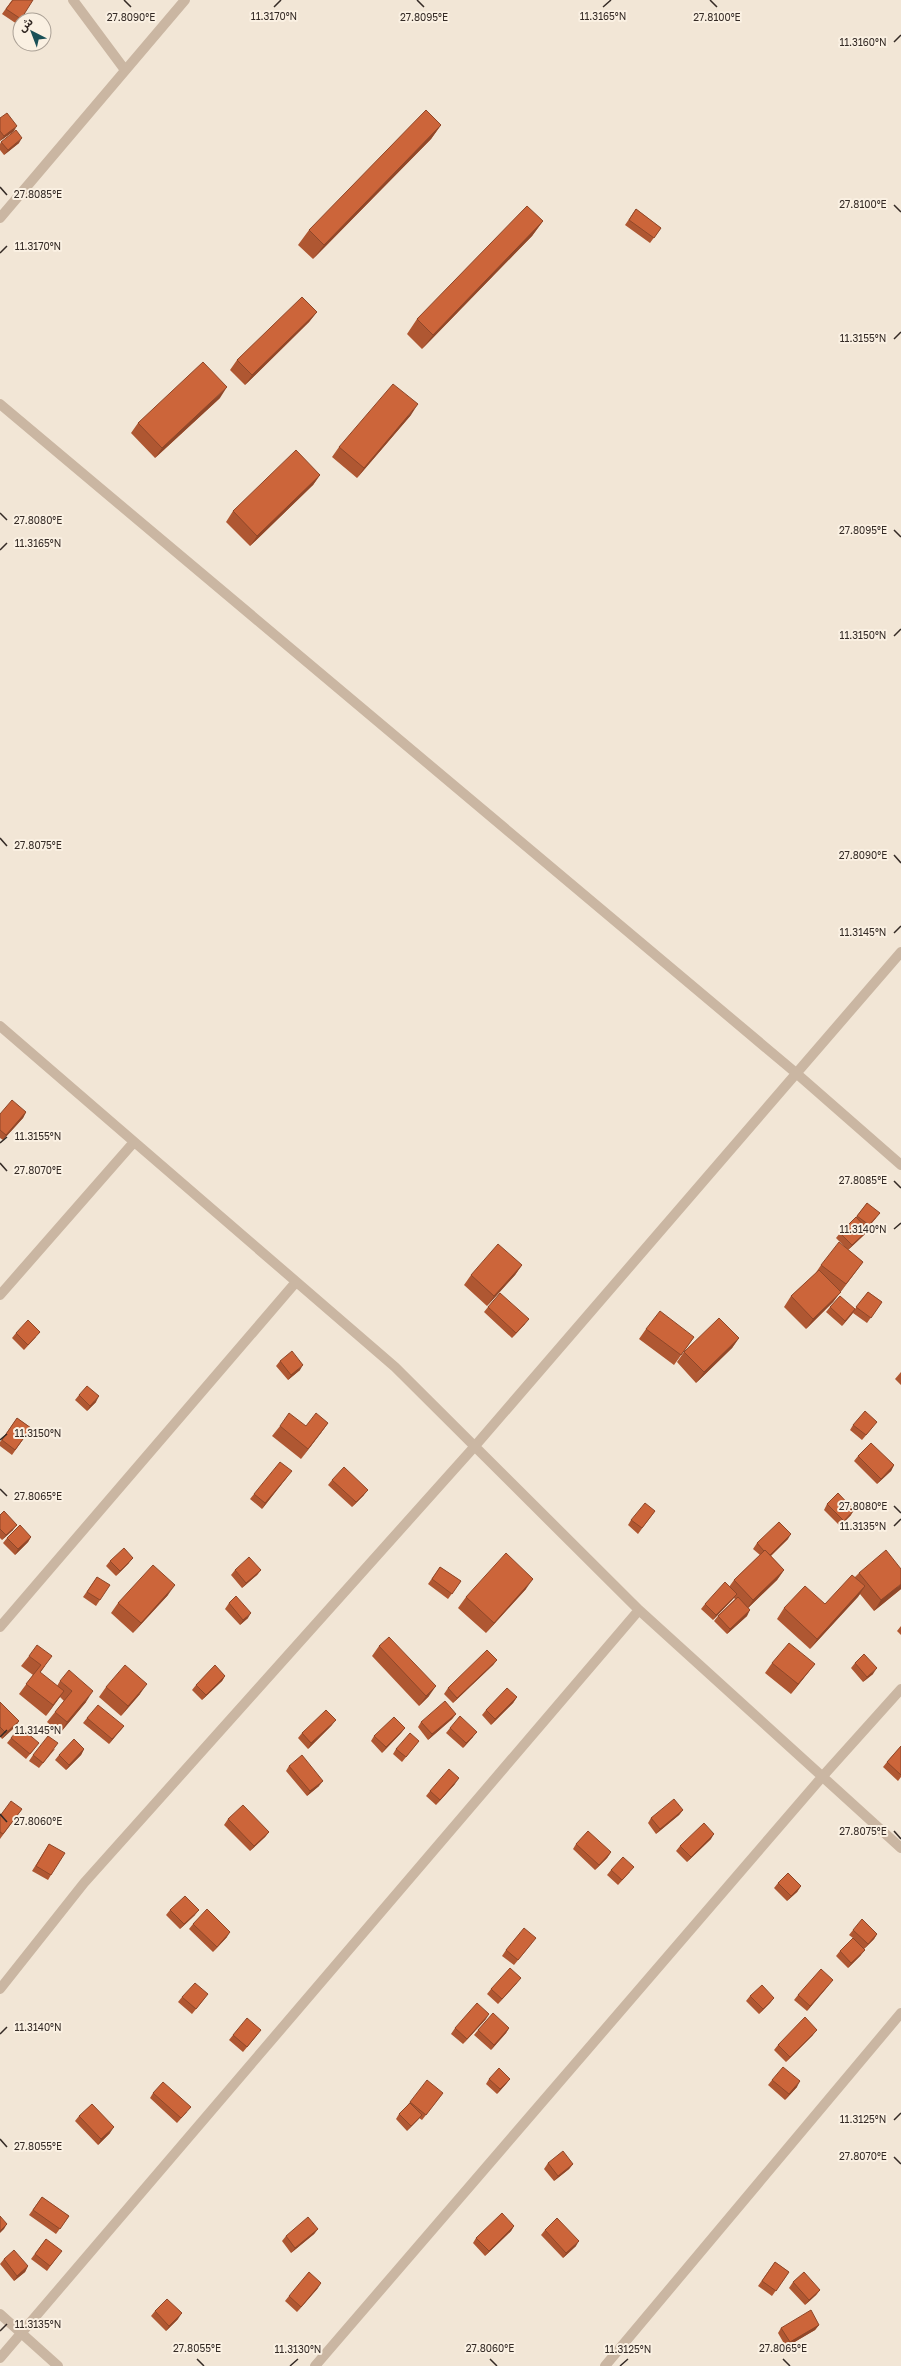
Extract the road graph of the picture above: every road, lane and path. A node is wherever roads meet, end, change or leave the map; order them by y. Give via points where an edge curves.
1 (73, 0) edge
2 (185, 0) edge
3 (125, 70) junction
4 (0, 218) edge
5 (0, 404) edge
6 (901, 952) edge
7 (0, 1026) edge
8 (796, 1073) junction
9 (134, 1142) junction
10 (901, 1165) edge
11 (296, 1282) junction
12 (0, 1295) edge
13 (475, 1446) junction
14 (638, 1610) junction
15 (0, 1627) edge
16 (901, 1690) edge
17 (822, 1777) junction
18 (901, 1848) edge
19 (0, 1989) edge
20 (901, 2013) edge
21 (0, 2314) edge
22 (21, 2333) junction
23 (0, 2358) edge
24 (58, 2366) edge
25 (315, 2366) edge
26 (605, 2366) edge

1 - 3 street
2 - 3 street
3 - 4 street
5 - 8 street
6 - 8 street
7 - 9 street
8 - 10 street
8 - 13 street
9 - 11 street
9 - 12 street
11 - 13 street via 395,1367
11 - 15 street
13 - 14 street
13 - 19 street via 84,1883
14 - 17 street
14 - 22 street
16 - 17 street
17 - 18 street
17 - 25 street
20 - 26 street
21 - 22 street
22 - 23 street
22 - 24 street

